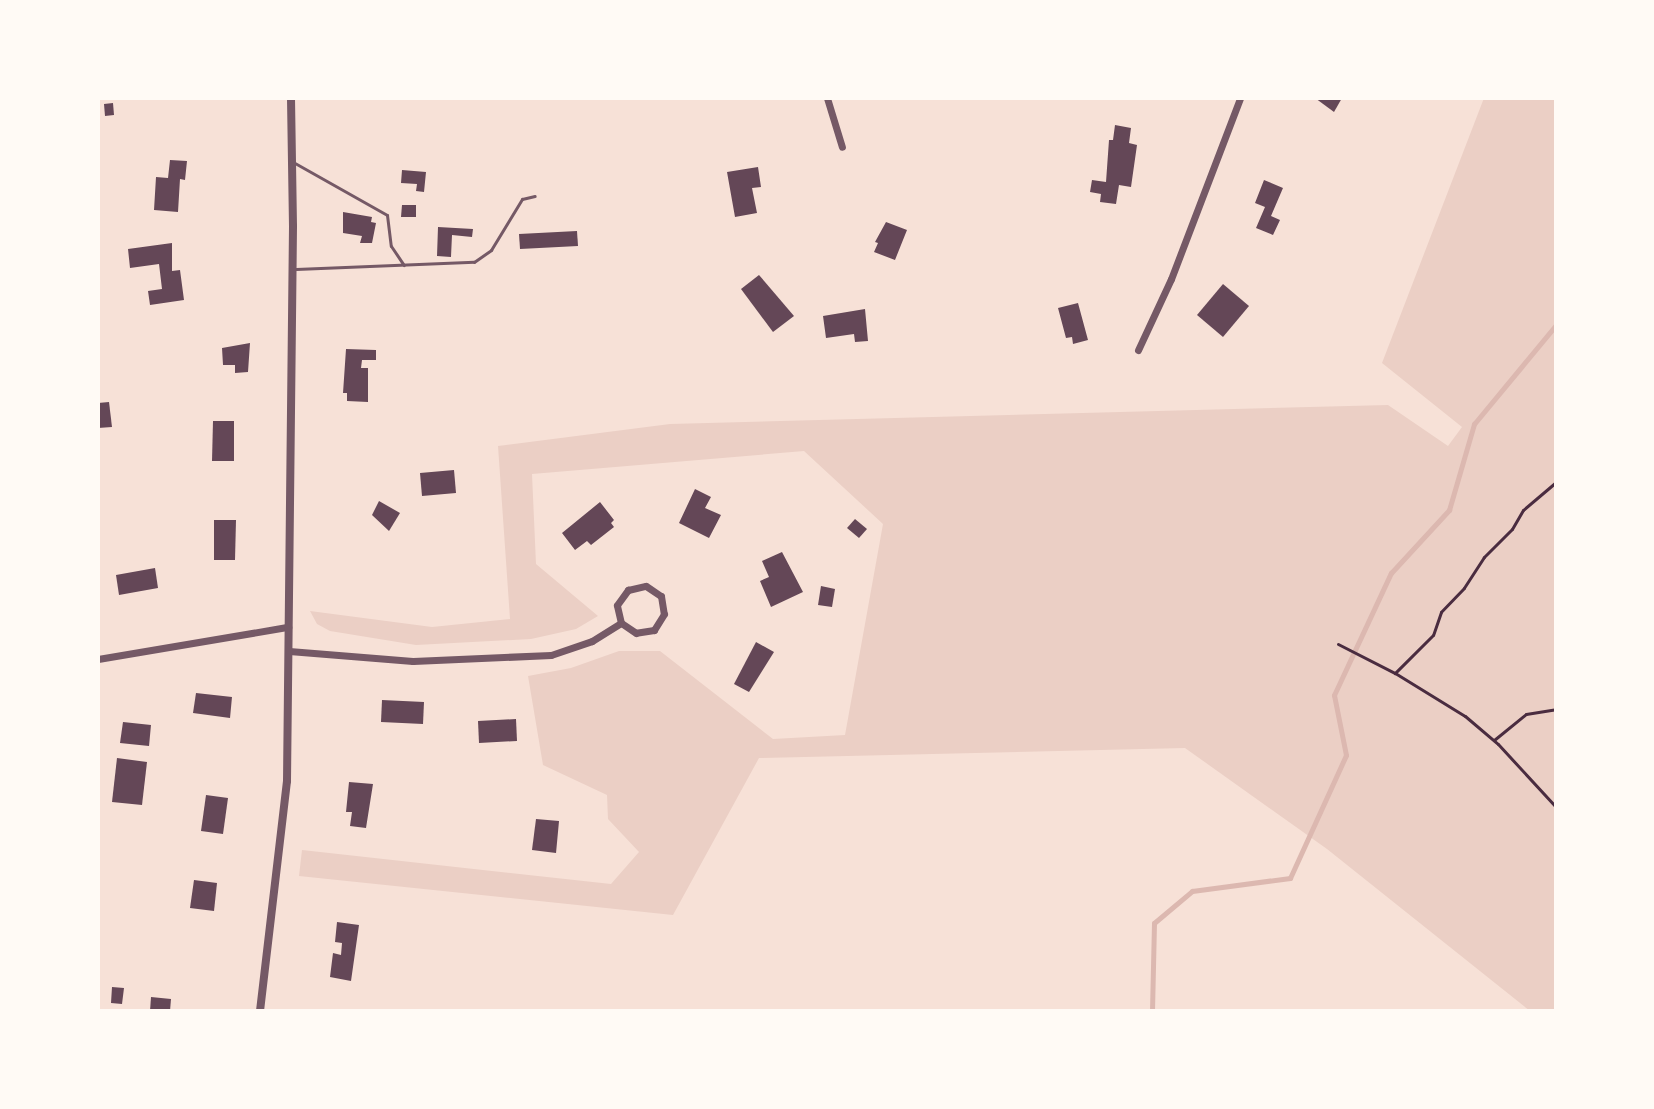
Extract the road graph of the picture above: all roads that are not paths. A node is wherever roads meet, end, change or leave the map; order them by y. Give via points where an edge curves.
1 (291, 98) edge
2 (827, 98) edge
3 (1240, 98) edge
4 (842, 147) dead end
5 (293, 162) junction
6 (535, 196) dead end
7 (404, 265) junction
8 (292, 269) junction
9 (1138, 350) dead end
10 (621, 623) junction
11 (288, 627) junction
12 (289, 651) junction
13 (98, 659) edge
14 (260, 1011) edge

1 - 5 street
2 - 4 street
3 - 9 street
5 - 7 lane via 387,215 391,246
5 - 8 street
6 - 7 lane via 522,199 491,250 474,262
7 - 8 lane
8 - 11 street
10 - 10 street via 617,605 628,590 646,586 661,596 664,614 654,630 636,633
10 - 12 street via 579,647 535,656 413,661
11 - 12 street
11 - 13 street
12 - 14 street via 284,821

